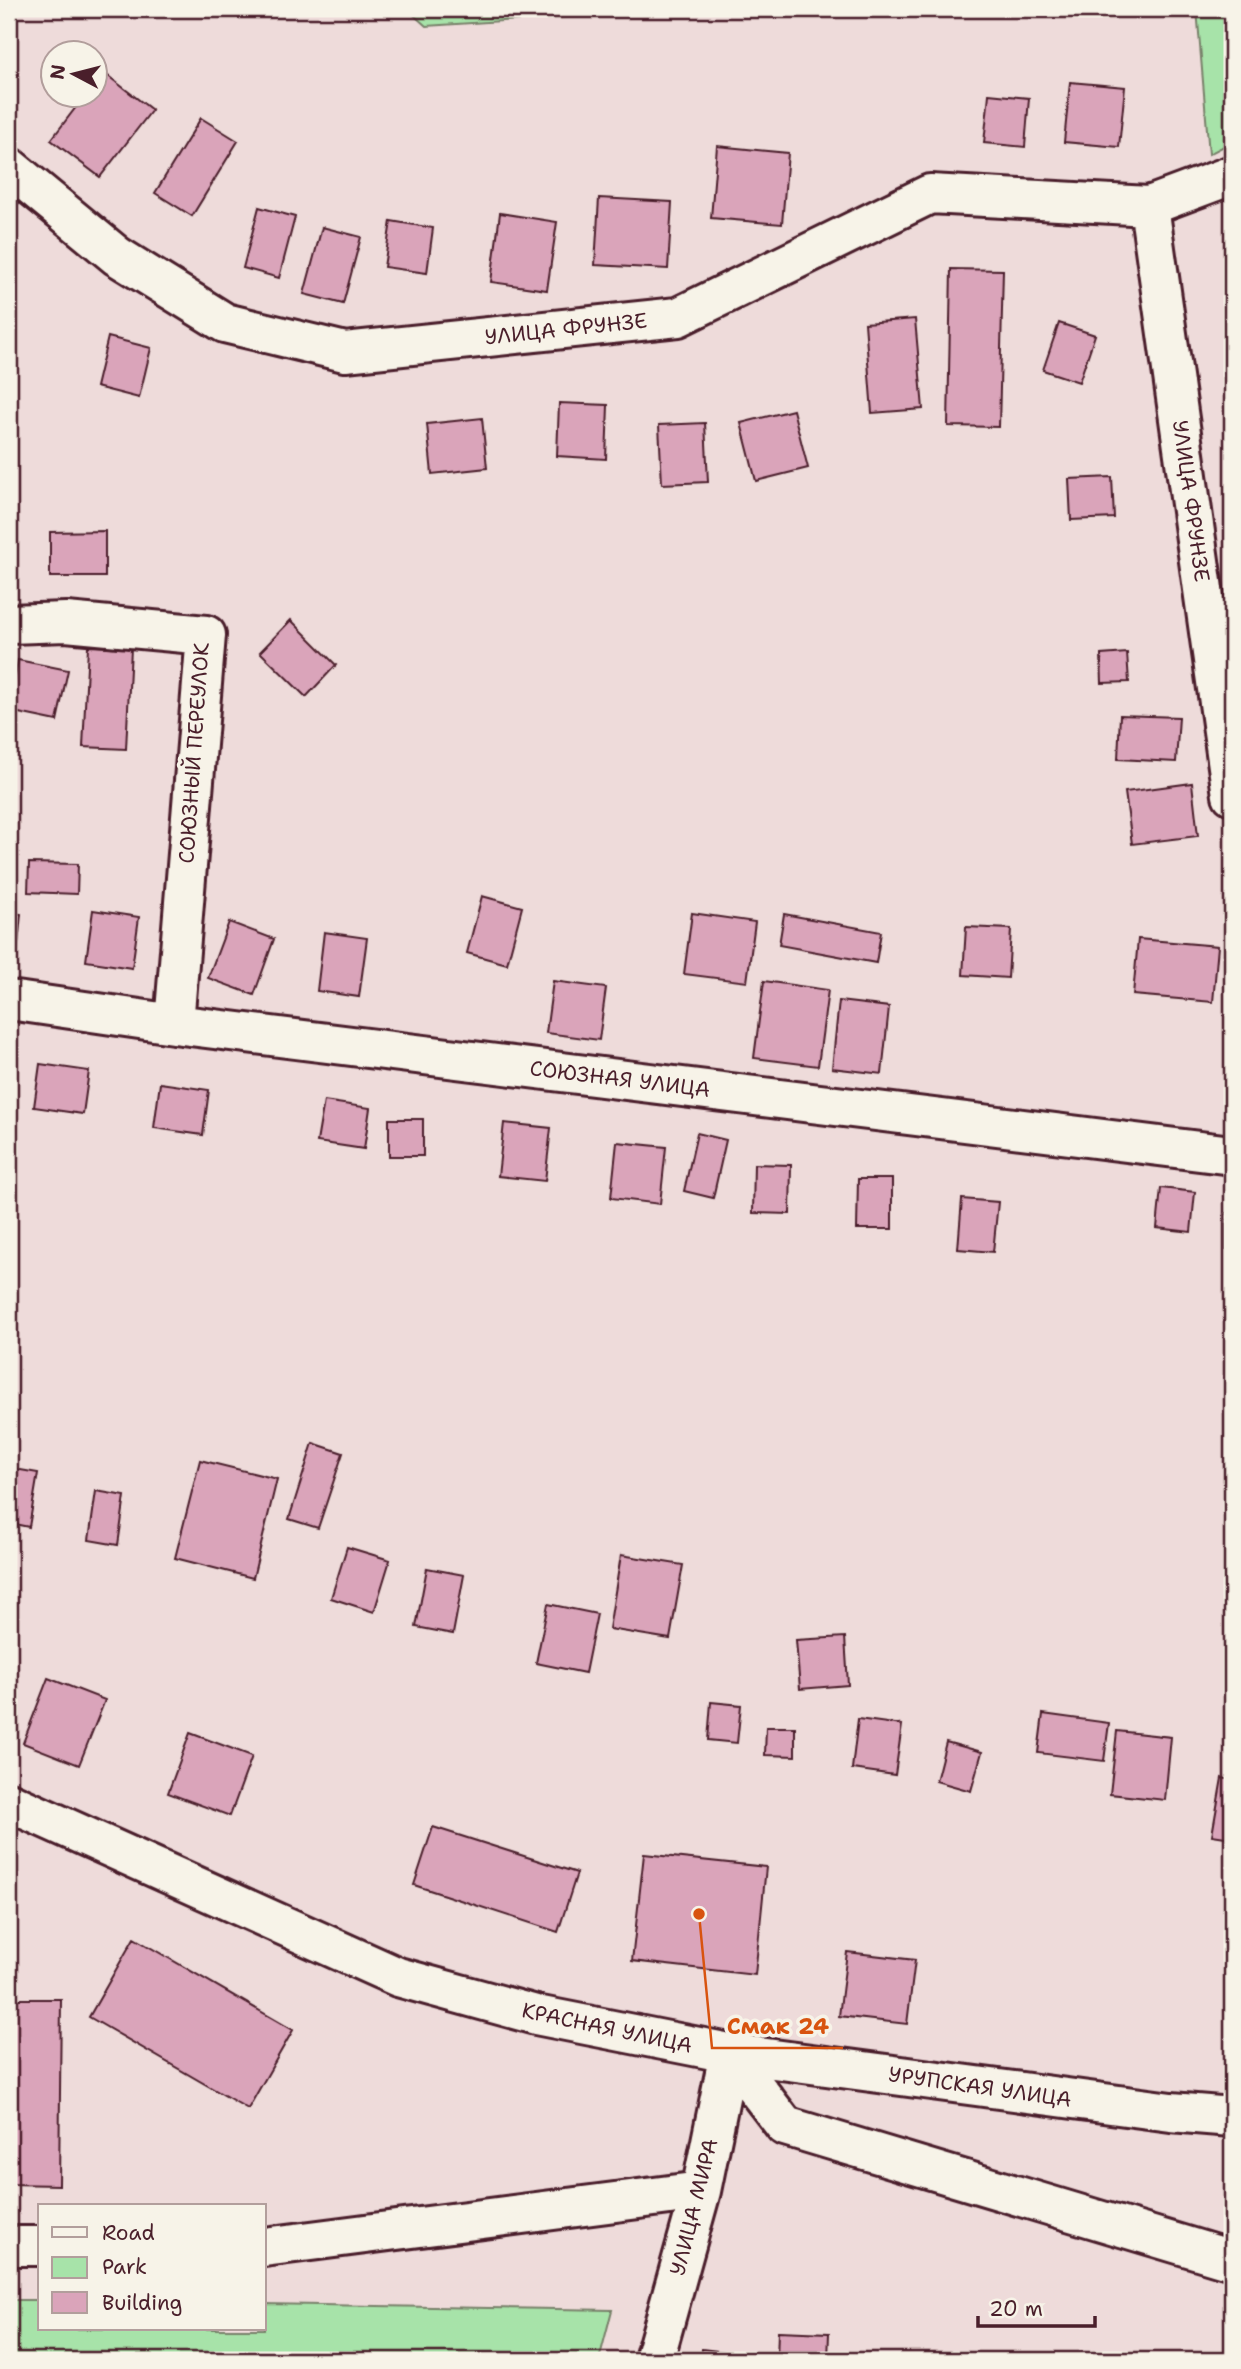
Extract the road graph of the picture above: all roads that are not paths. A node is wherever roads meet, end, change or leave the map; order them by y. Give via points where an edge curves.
1 (9, 167) edge
2 (1232, 175) edge
3 (1149, 206) junction
4 (9, 624) edge
5 (1232, 795) edge
6 (9, 1000) edge
7 (174, 1024) junction
8 (1232, 1154) edge
9 (9, 1802) edge
10 (729, 2053) junction
11 (1232, 2117) edge
12 (701, 2191) junction
13 (9, 2246) edge
14 (38, 2246) edge
15 (266, 2247) edge
16 (1232, 2260) edge
17 (654, 2360) edge

1 - 3 street, УЛИЦА ФРУНЗЕ via 117,256 225,323 345,352 678,317 930,194
2 - 3 street, УЛИЦА ФРУНЗЕ
3 - 5 street, УЛИЦА ФРУНЗЕ
4 - 7 street, СОЮЗНЫЙ ПЕРЕУЛОК via 66,622 206,635
6 - 7 street, СОЮЗНАЯ УЛИЦА
7 - 8 street, СОЮЗНАЯ УЛИЦА
9 - 10 street, КРАСНАЯ УЛИЦА via 398,1978 536,2015
10 - 11 street, УРУПСКАЯ УЛИЦА
10 - 12 street, УЛИЦА МИРА
10 - 16 street via 785,2126
12 - 15 street
12 - 17 street, УЛИЦА МИРА
13 - 14 street

